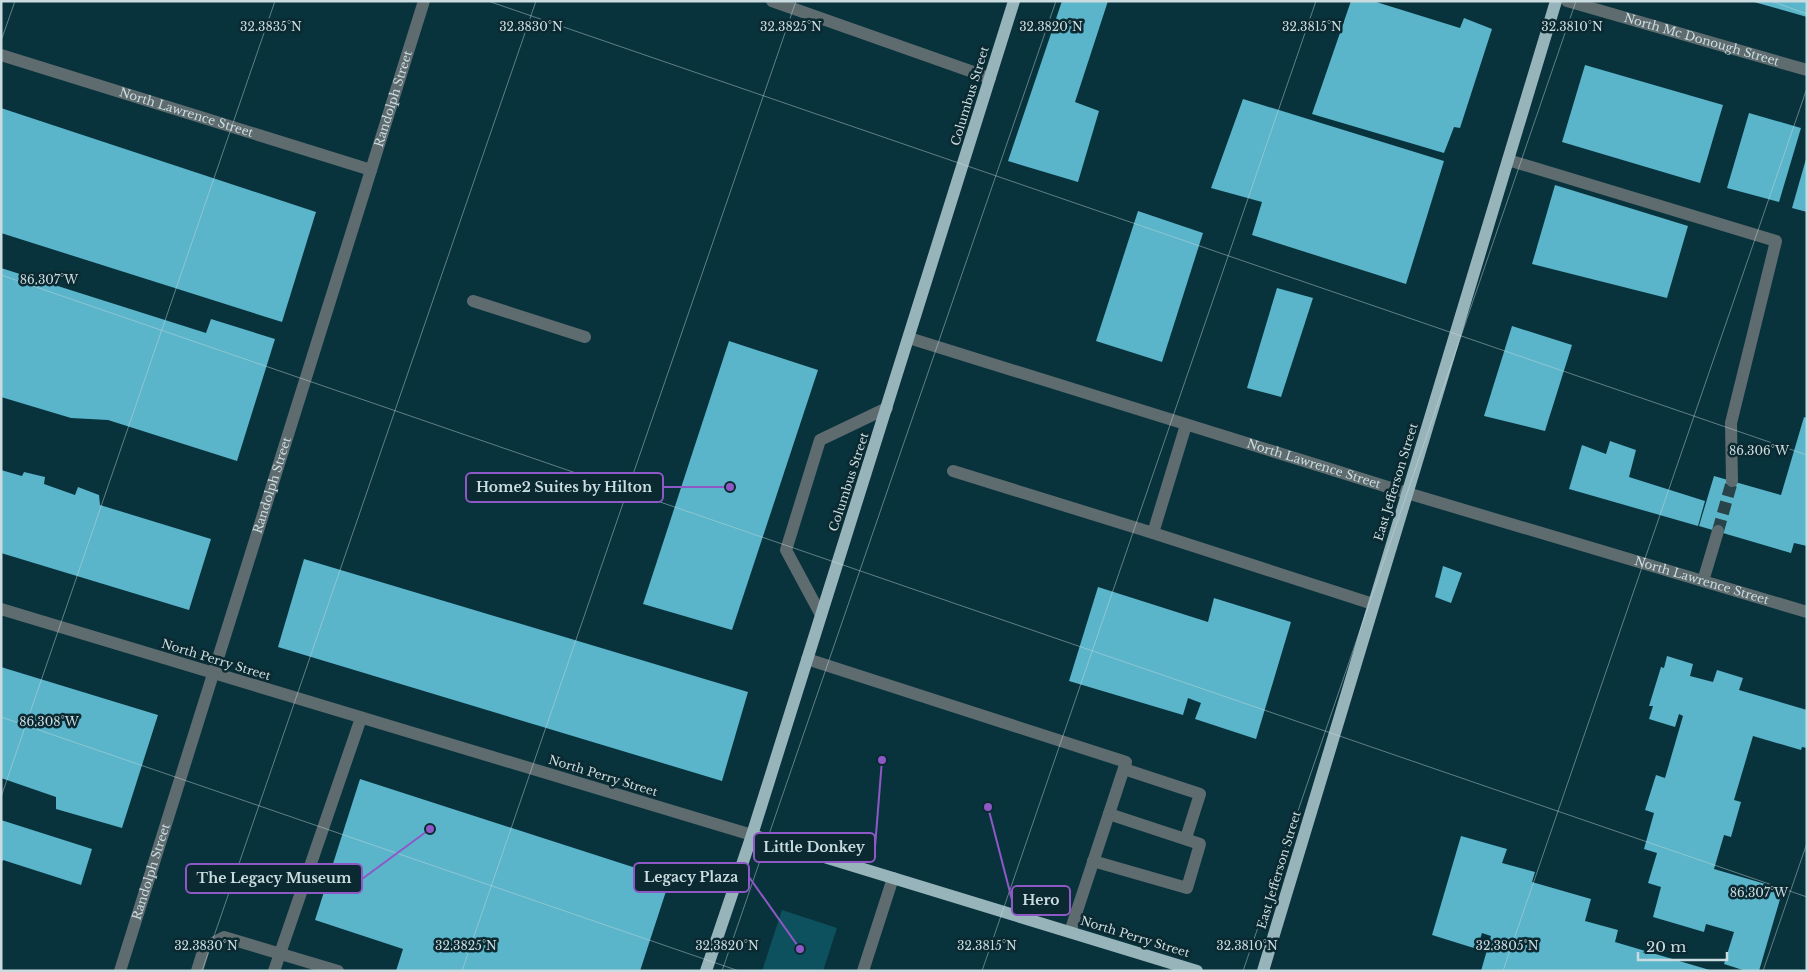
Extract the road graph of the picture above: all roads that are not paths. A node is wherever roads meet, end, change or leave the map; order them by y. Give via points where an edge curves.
1 (424, 1) edge
2 (772, 1) edge
3 (1014, 1) edge
4 (1556, 1) edge
5 (1567, 1) edge
6 (1, 55) edge
7 (1807, 70) edge
8 (990, 78) junction
9 (1508, 160) junction
10 (371, 170) junction
11 (474, 301) dead end
12 (586, 337) dead end
13 (909, 338) junction
14 (887, 408) junction
15 (1186, 425) junction
16 (952, 471) dead end
17 (1732, 481) tunnel mouth
18 (1407, 492) junction
19 (1718, 531) tunnel mouth
20 (1153, 533) junction
21 (1703, 581) junction
22 (1373, 604) junction
23 (1, 609) edge
24 (1807, 612) edge
25 (821, 614) junction
26 (807, 659) junction
27 (214, 674) junction
28 (361, 718) junction
29 (1125, 765) junction
30 (1109, 814) junction
31 (752, 835) junction
32 (1186, 838) junction
33 (1094, 861) junction
34 (893, 878) junction
35 (1070, 932) junction
36 (280, 954) junction
37 (120, 971) edge
38 (196, 971) edge
39 (274, 971) edge
40 (338, 971) edge
41 (706, 971) edge
42 (863, 971) edge
43 (1197, 971) edge
44 (1262, 971) edge

1 - 10 street, Randolph Street
2 - 8 street
3 - 8 main road, Columbus Street
4 - 9 main road, East Jefferson Street
5 - 7 street, North Mc Donough Street
6 - 10 street, North Lawrence Street
8 - 13 main road, Columbus Street
9 - 17 street via 1776,241 1732,423
9 - 18 main road, East Jefferson Street
10 - 27 street, Randolph Street
11 - 12 street
13 - 14 main road, Columbus Street
13 - 15 street, North Lawrence Street
14 - 25 main road, Columbus Street
14 - 25 street via 820,440 786,550
15 - 18 street, North Lawrence Street
15 - 20 street
16 - 20 street
18 - 21 street, North Lawrence Street
18 - 22 main road, East Jefferson Street
19 - 21 street
20 - 22 street
21 - 24 street, North Lawrence Street
22 - 44 main road, East Jefferson Street
23 - 27 street, North Perry Street
25 - 26 main road, Columbus Street
26 - 29 street
26 - 31 main road, Columbus Street
27 - 28 street, North Perry Street
27 - 37 street, Randolph Street
28 - 31 street, North Perry Street
28 - 36 street
29 - 30 street
29 - 32 street via 1200,794
30 - 32 street
30 - 33 street
31 - 34 main road, North Perry Street
31 - 41 main road, Columbus Street
32 - 33 street via 1200,844 1187,888
33 - 35 street
34 - 35 main road, North Perry Street
34 - 42 street
35 - 43 main road, North Perry Street
36 - 38 street via 224,937 204,948
36 - 39 street
36 - 40 street

